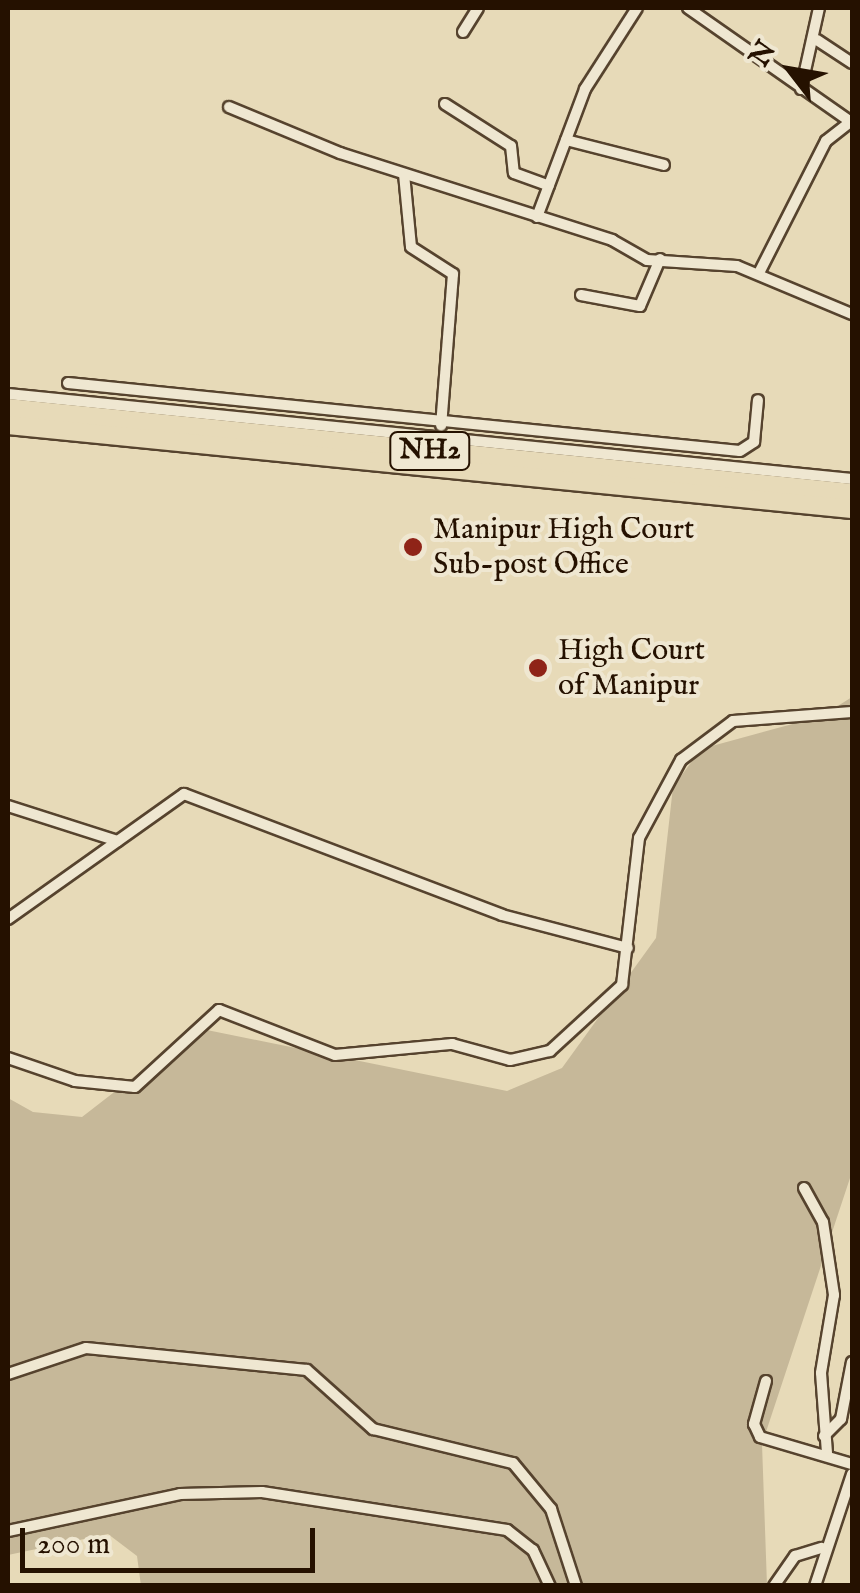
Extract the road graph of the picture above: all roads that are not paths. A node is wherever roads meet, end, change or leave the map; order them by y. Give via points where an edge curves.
1 (478, 8) edge
2 (637, 8) edge
3 (688, 8) edge
4 (819, 8) edge
5 (462, 32) dead end
6 (817, 40) junction
7 (852, 63) edge
8 (800, 89) junction
9 (446, 104) dead end
10 (229, 108) dead end
11 (852, 122) edge
12 (566, 140) junction
13 (664, 165) dead end
14 (404, 174) junction
15 (549, 186) junction
16 (537, 217) junction
17 (660, 259) junction
18 (759, 273) junction
19 (580, 296) dead end
20 (852, 314) edge
21 (68, 383) dead end
22 (8, 394) edge
23 (758, 400) dead end
24 (8, 408) edge
25 (442, 420) junction
26 (8, 425) edge
27 (439, 437) junction
28 (852, 479) edge
29 (852, 492) edge
30 (852, 509) edge
31 (852, 712) edge
32 (8, 806) edge
33 (118, 841) junction
34 (8, 919) edge
35 (628, 948) junction
36 (8, 1058) edge
37 (804, 1188) dead end
38 (852, 1362) edge
39 (8, 1374) edge
40 (766, 1381) dead end
41 (824, 1436) junction
42 (827, 1453) junction
43 (852, 1464) edge
44 (852, 1474) edge
45 (8, 1531) edge
46 (822, 1548) junction
47 (550, 1586) edge
48 (576, 1586) edge
49 (774, 1586) edge
50 (815, 1586) edge

1 - 5 street
2 - 12 street via 585,89
3 - 8 street
4 - 6 street
6 - 7 street
6 - 8 street
8 - 11 street
9 - 15 street via 511,146 514,173
10 - 14 street
11 - 18 street via 826,141
12 - 13 street
12 - 15 street
14 - 16 street
14 - 25 street via 411,246 454,274
15 - 16 street
16 - 17 street
17 - 18 street via 702,258
17 - 19 street via 640,306
18 - 20 street
21 - 25 street
22 - 27 street
23 - 25 street via 754,442 740,451
24 - 29 highway, NH2
25 - 27 street
26 - 30 highway, NH2
27 - 28 street
31 - 35 street via 732,721 681,760 639,838
32 - 33 street
33 - 34 street
33 - 35 street via 172,797 190,795 502,915
35 - 36 street via 622,985 606,1008 550,1051 521,1061 452,1044 334,1056 220,1010 135,1087 75,1081
37 - 41 street via 823,1222 834,1295 821,1373
38 - 41 street via 841,1419
39 - 48 street via 86,1348 307,1370 373,1430 513,1462 551,1509
40 - 42 street via 754,1424 760,1437
41 - 42 street
42 - 43 street
44 - 46 street
45 - 47 street via 180,1494 262,1492 507,1530 533,1550
46 - 49 street via 802,1550
46 - 50 street

